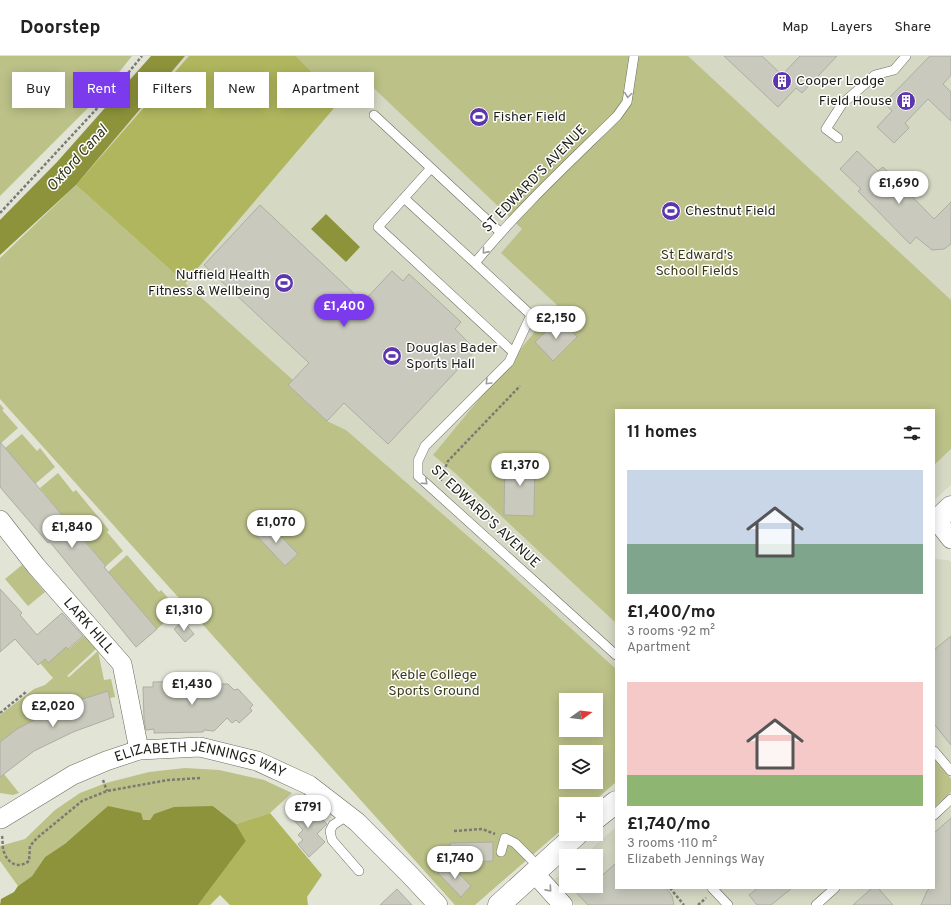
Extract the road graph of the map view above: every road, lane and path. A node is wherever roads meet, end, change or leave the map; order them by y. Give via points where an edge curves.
1 (142, 56) edge
2 (634, 56) edge
3 (906, 56) edge
4 (374, 115) dead end
5 (838, 138) dead end
6 (431, 168) junction
7 (404, 198) junction
8 (0, 213) edge
9 (500, 232) junction
10 (475, 263) junction
11 (513, 352) junction
12 (520, 386) dead end
13 (443, 486) dead end
14 (941, 517) edge
15 (0, 520) edge
16 (951, 539) edge
17 (615, 654) edge
18 (26, 692) dead end
19 (0, 713) edge
20 (139, 750) junction
21 (935, 752) edge
22 (951, 771) edge
23 (201, 778) dead end
24 (103, 780) dead end
25 (107, 791) junction
26 (951, 799) edge
27 (615, 803) edge
28 (603, 812) edge
29 (935, 814) edge
30 (348, 815) junction
31 (0, 819) edge
32 (454, 831) dead end
33 (505, 838) junction
34 (568, 841) edge
35 (501, 852) dead end
36 (534, 868) junction
37 (359, 871) dead end
38 (671, 889) edge
39 (713, 889) edge
40 (834, 889) edge
41 (438, 905) edge
42 (499, 905) edge
43 (563, 905) edge
44 (684, 905) edge
45 (728, 905) edge
46 (816, 905) edge

1 - 8 path via 115,89
2 -> 9 lane, ST EDWARD'S AVENUE via 627,102 617,116
3 - 5 lane via 894,70 875,75 842,104 826,129
4 - 6 lane
6 - 7 lane
6 - 9 lane
7 - 10 lane
7 - 11 lane via 378,227
9 -> 10 lane, ST EDWARD'S AVENUE
10 - 11 lane, ST EDWARD'S AVENUE via 531,315
11 -> 17 lane, ST EDWARD'S AVENUE via 509,362 425,446 418,461 418,476
12 - 13 path via 448,461 441,478
14 - 16 street
15 - 20 street, LARK HILL via 36,566 122,664
18 - 19 path
20 - 30 street, ELIZABETH JENNINGS WAY via 200,747 257,761 309,785
20 - 31 street, ELIZABETH JENNINGS WAY via 73,775
21 - 22 lane
23 - 25 path via 168,780
24 - 25 path
25 - 31 path via 82,801 37,838 30,846 29,861 19,866 8,860 4,852
26 - 29 lane
27 - 28 main road
30 - 37 lane via 333,825 330,831 332,840
30 - 41 street, ELIZABETH JENNINGS WAY
32 - 33 path via 482,829
33 - 35 lane
33 - 36 lane via 515,843
34 - 36 main road
36 - 42 main road
36 -> 43 street
38 - 44 path
39 - 45 lane
40 - 46 lane

